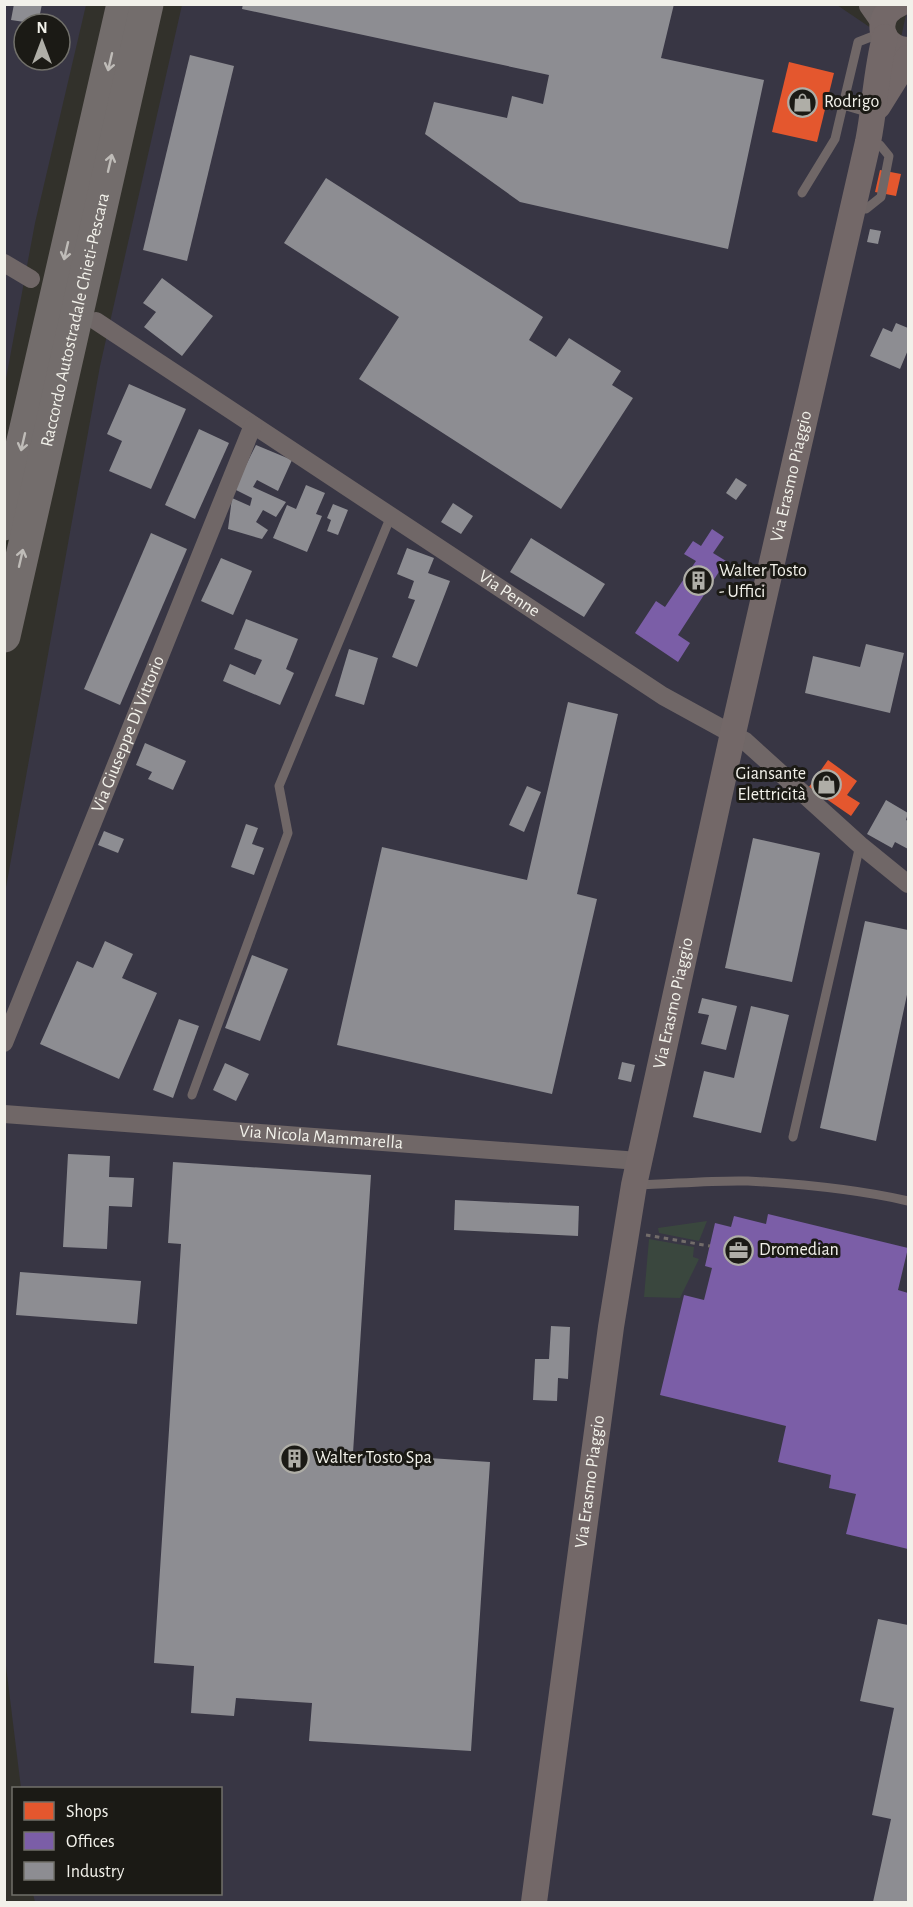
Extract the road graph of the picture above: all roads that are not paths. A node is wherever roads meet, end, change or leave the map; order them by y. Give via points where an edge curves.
1 (123, 4) edge
2 (147, 4) edge
3 (883, 15) edge
4 (909, 50) edge
5 (909, 57) edge
6 (843, 105) junction
7 (874, 114) junction
8 (802, 193) dead end
9 (4, 263) edge
10 (31, 279) dead end
11 (96, 321) dead end
12 (253, 425) junction
13 (391, 516) junction
14 (4, 524) edge
15 (4, 636) edge
16 (733, 733) junction
17 (860, 845) junction
18 (909, 884) edge
19 (4, 1043) edge
20 (192, 1095) dead end
21 (4, 1114) edge
22 (793, 1137) dead end
23 (637, 1173) junction
24 (909, 1201) edge
25 (534, 1902) edge

1 -> 14 highway, Raccordo Autostradale Chieti-Pescara
15 -> 2 highway, Raccordo Autostradale Chieti-Pescara
3 - 4 street via 894,47
3 - 6 lane via 858,42
3 - 7 street, Via Erasmo Piaggio
5 - 7 street, Via Erasmo Piaggio
6 - 7 lane
6 - 8 lane via 834,140
7 - 16 street, Via Erasmo Piaggio
9 - 10 street
11 - 12 street, Via Penne
12 - 13 street, Via Penne
12 - 19 street, Via Giuseppe Di Vittorio
13 - 16 street, Via Penne via 663,696
13 - 20 lane via 279,786 288,833
16 - 17 street, Via Penne
16 - 23 street, Via Erasmo Piaggio
17 - 18 street, Via Penne
17 - 22 lane
21 - 23 street, Via Nicola Mammarella
23 - 24 lane via 824,1187
23 - 25 street, Via Erasmo Piaggio via 609,1337

